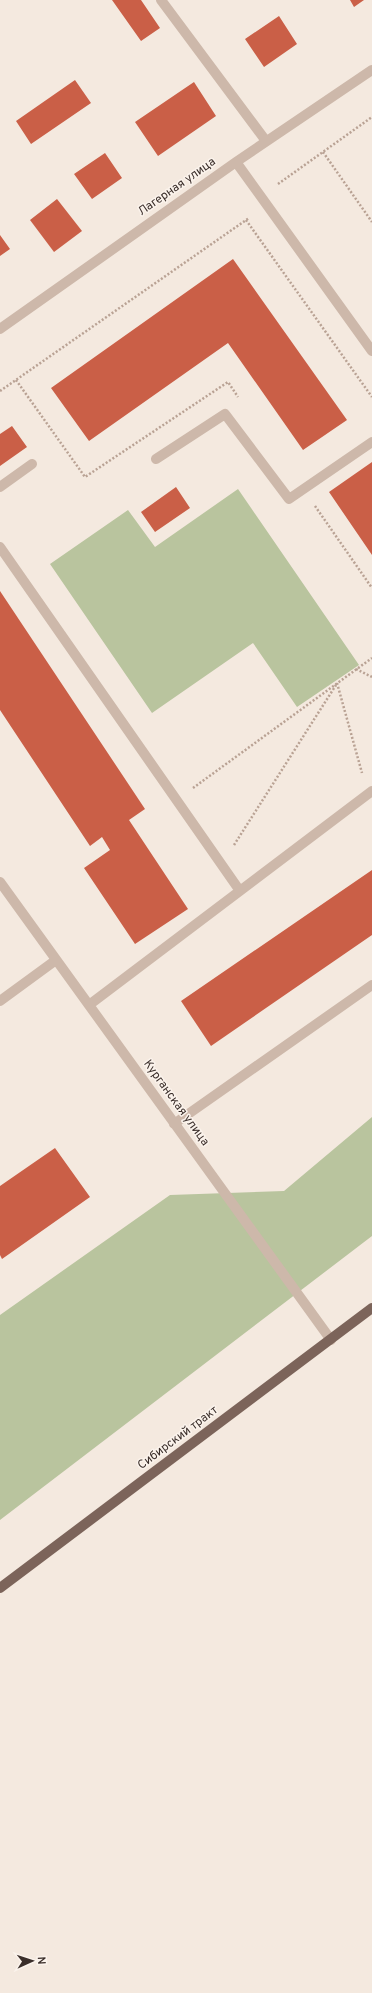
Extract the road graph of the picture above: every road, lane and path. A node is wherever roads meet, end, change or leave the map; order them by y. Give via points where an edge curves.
1 (161, 0) edge
2 (372, 70) edge
3 (372, 117) edge
4 (266, 141) junction
5 (322, 152) junction
6 (236, 162) junction
7 (260, 196) junction
8 (267, 206) junction
9 (246, 220) junction
10 (372, 222) edge
11 (0, 329) edge
12 (372, 351) edge
13 (16, 380) junction
14 (228, 382) dead end
15 (0, 391) edge
16 (372, 397) edge
17 (372, 442) edge
18 (156, 459) dead end
19 (32, 464) dead end
20 (0, 487) edge
21 (0, 547) edge
22 (372, 658) edge
23 (356, 669) junction
24 (372, 677) edge
25 (337, 683) junction
26 (370, 793) edge
27 (176, 800) junction
28 (221, 865) junction
29 (0, 882) edge
30 (240, 891) junction
31 (56, 960) junction
32 (372, 985) edge
33 (0, 1001) edge
34 (89, 1005) junction
35 (174, 1124) junction
36 (372, 1308) edge
37 (331, 1340) junction
38 (0, 1588) edge

1 - 4 street
2 - 4 street, Лагерная улица
3 - 5 path
4 - 6 street, Лагерная улица
5 - 7 path
5 - 10 path
6 - 7 street
6 - 11 street, Лагерная улица
7 - 8 street
8 - 9 path
8 - 12 street
9 - 13 path
9 - 16 path
13 - 14 path via 85,477
13 - 15 path
17 - 18 street via 289,500 225,414
19 - 20 street
21 - 27 street
22 - 23 path
23 - 24 path
23 - 25 path
25 - 26 path
25 - 27 path
25 - 28 path
26 - 30 street
27 - 28 street
28 - 30 street
29 - 31 street, Курганская улица
30 - 34 street
31 - 33 street
31 - 34 street, Курганская улица
32 - 35 street
34 - 35 street, Курганская улица
35 - 37 street, Курганская улица
36 - 37 main road, Сибирский тракт
37 - 38 main road, Сибирский тракт

